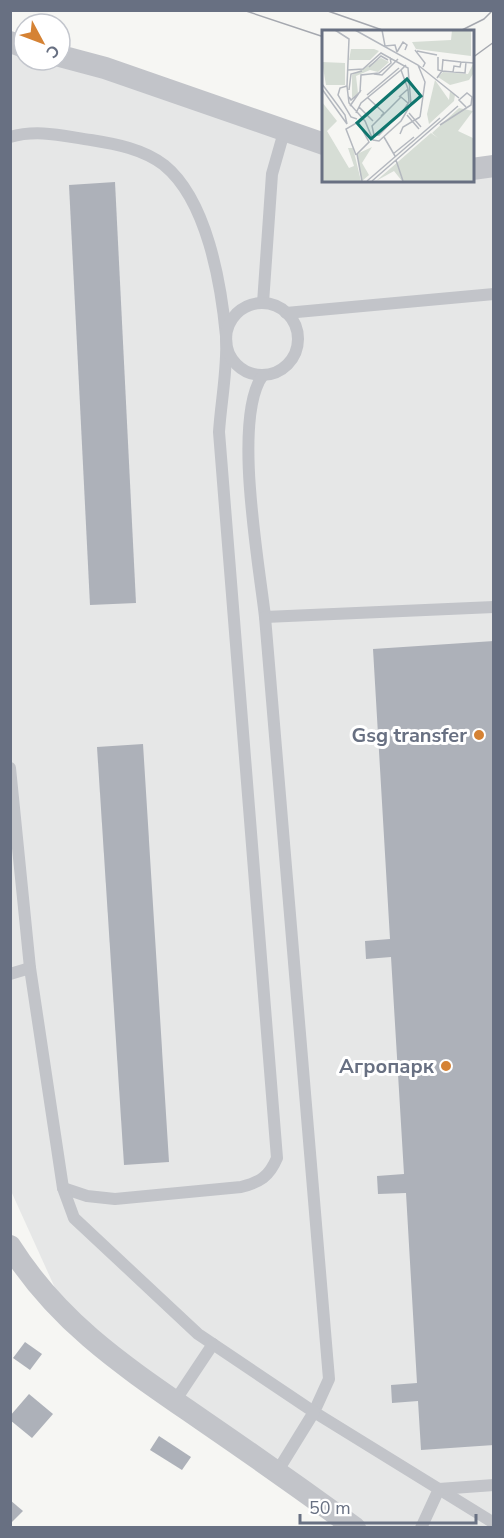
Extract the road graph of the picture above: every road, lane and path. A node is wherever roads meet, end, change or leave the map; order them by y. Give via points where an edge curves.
1 (72, 59) edge
2 (284, 132) junction
3 (10, 136) edge
4 (322, 143) edge
5 (494, 166) edge
6 (474, 169) edge
7 (494, 294) edge
8 (264, 303) junction
9 (286, 313) junction
10 (226, 338) junction
11 (263, 375) junction
12 (494, 607) edge
13 (265, 617) junction
14 (10, 768) edge
15 (30, 968) junction
16 (10, 974) edge
17 (63, 1188) junction
18 (10, 1246) edge
19 (213, 1344) junction
20 (175, 1401) junction
21 (314, 1412) junction
22 (277, 1472) junction
23 (494, 1485) edge
24 (440, 1490) junction
25 (494, 1523) edge
26 (356, 1527) edge
27 (421, 1527) edge

1 - 2 street
2 - 4 street
2 - 8 lane via 272,174
3 - 10 lane via 30,131 104,142 141,151 164,165 185,188 204,222
5 - 6 street
7 - 9 lane
8 - 9 lane
8 - 10 lane via 246,306 236,314
9 - 11 lane via 297,328 296,353 279,371
10 - 11 lane via 230,357 237,365
10 - 17 lane via 219,432 277,1158 272,1172 261,1182 241,1187 115,1199
11 - 13 lane via 255,386 246,443
12 - 13 lane
13 - 21 lane via 329,1379
14 - 15 lane
15 - 16 lane
15 - 17 lane
17 - 19 lane via 74,1218
18 - 20 street via 58,1310 93,1343
19 - 20 lane
19 - 21 lane
20 - 22 street
21 - 22 lane
21 - 24 lane
22 - 26 street
23 - 24 lane
24 - 25 lane
24 - 27 lane

